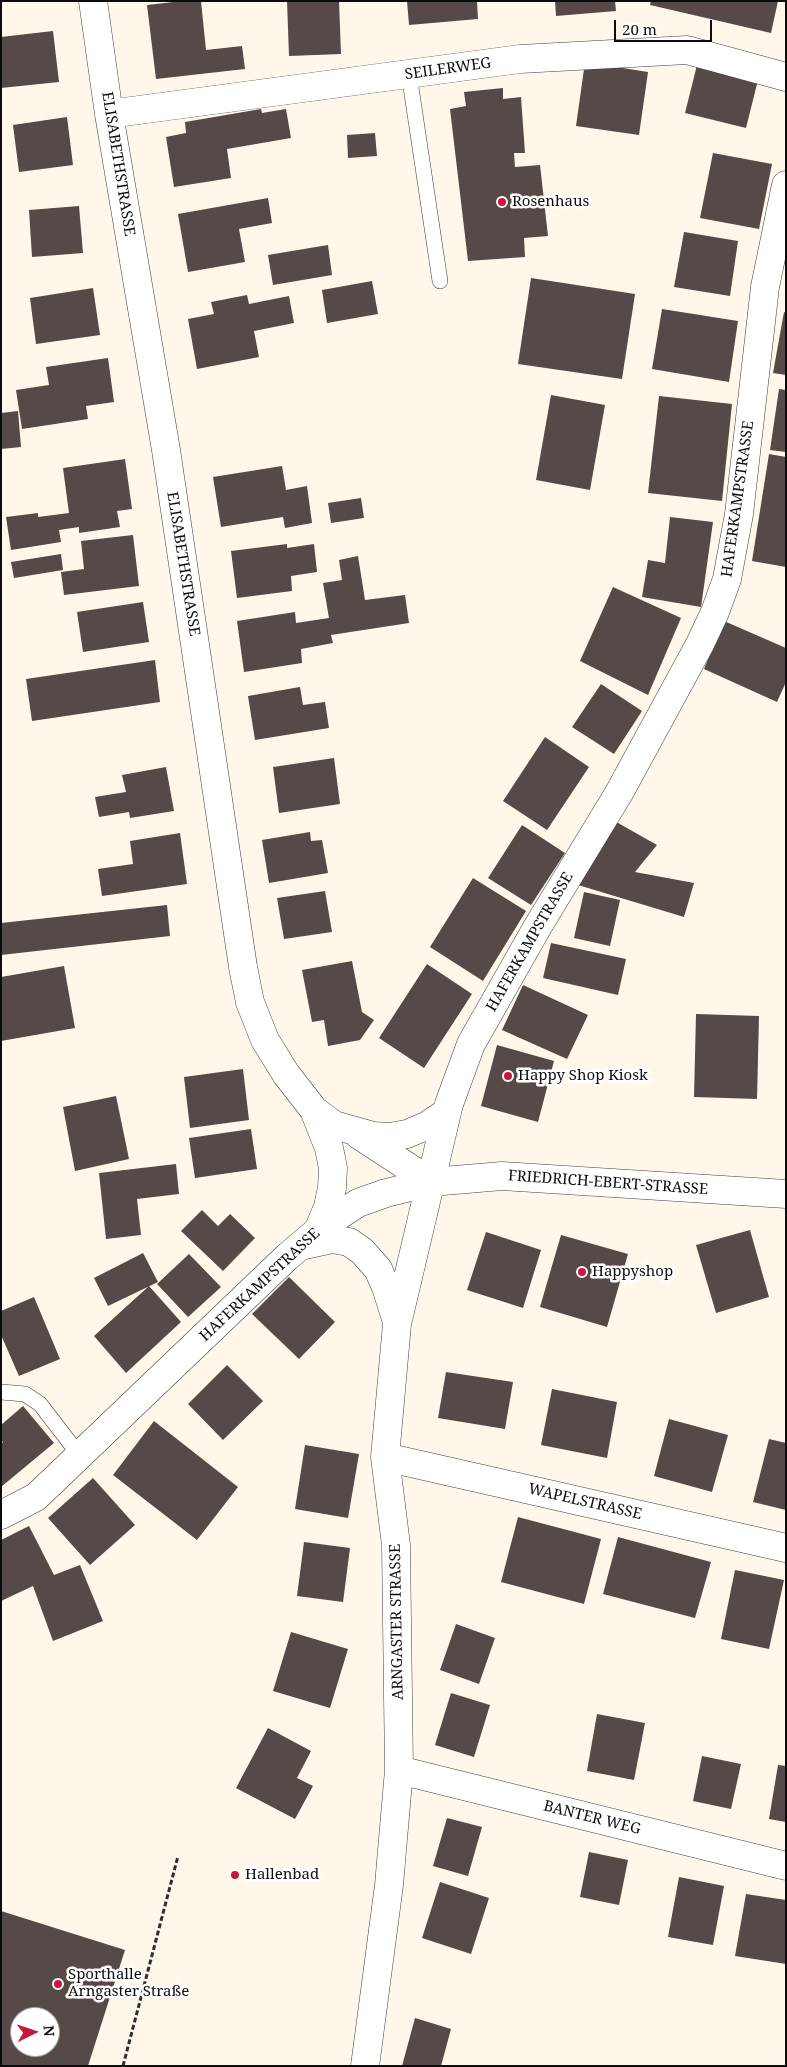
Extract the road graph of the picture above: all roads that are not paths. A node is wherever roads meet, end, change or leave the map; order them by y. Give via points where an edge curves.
1 (93, 1) edge
2 (409, 74) junction
3 (786, 77) edge
4 (109, 114) junction
5 (786, 185) edge
6 (440, 281) dead end
7 (776, 288) edge
8 (314, 1110) junction
9 (447, 1112) junction
10 (352, 1130) junction
11 (431, 1182) junction
12 (786, 1194) edge
13 (309, 1238) junction
14 (397, 1324) junction
15 (1, 1392) edge
16 (80, 1456) junction
17 (385, 1456) junction
18 (1, 1515) edge
19 (786, 1548) edge
20 (398, 1770) junction
21 (786, 1866) edge
22 (366, 2066) edge

1 - 4 street, ELISABETHSTRASSE
2 - 3 street, SEILERWEG via 520,59 687,50
2 - 4 street, SEILERWEG
2 - 6 lane
4 - 8 street, ELISABETHSTRASSE via 166,450 250,1002 265,1040
5 - 7 street, HAFERKAMPSTRASSE
7 - 9 street, HAFERKAMPSTRASSE via 734,550 715,612 619,792 471,1044
8 - 10 street via 334,1125
8 - 13 street via 329,1148 332,1188 328,1207
9 - 10 street via 407,1134 373,1136
9 - 11 street, HAFERKAMPSTRASSE
10 - 11 street
11 - 12 street, FRIEDRICH-EBERT-STRASSE via 502,1176
11 - 13 street, HAFERKAMPSTRASSE via 358,1203
11 - 14 street, ARNGASTER STRASSE
13 - 14 street via 348,1242 362,1251 378,1269
13 - 16 street, HAFERKAMPSTRASSE
14 - 17 street, ARNGASTER STRASSE
15 - 16 lane via 25,1394 40,1404
16 - 18 street, HAFERKAMPSTRASSE via 36,1497
17 - 19 street, WAPELSTRASSE
17 - 20 street, ARNGASTER STRASSE via 396,1545
20 - 21 street, BANTER WEG
20 - 22 street, ARNGASTER STRASSE via 389,1885

